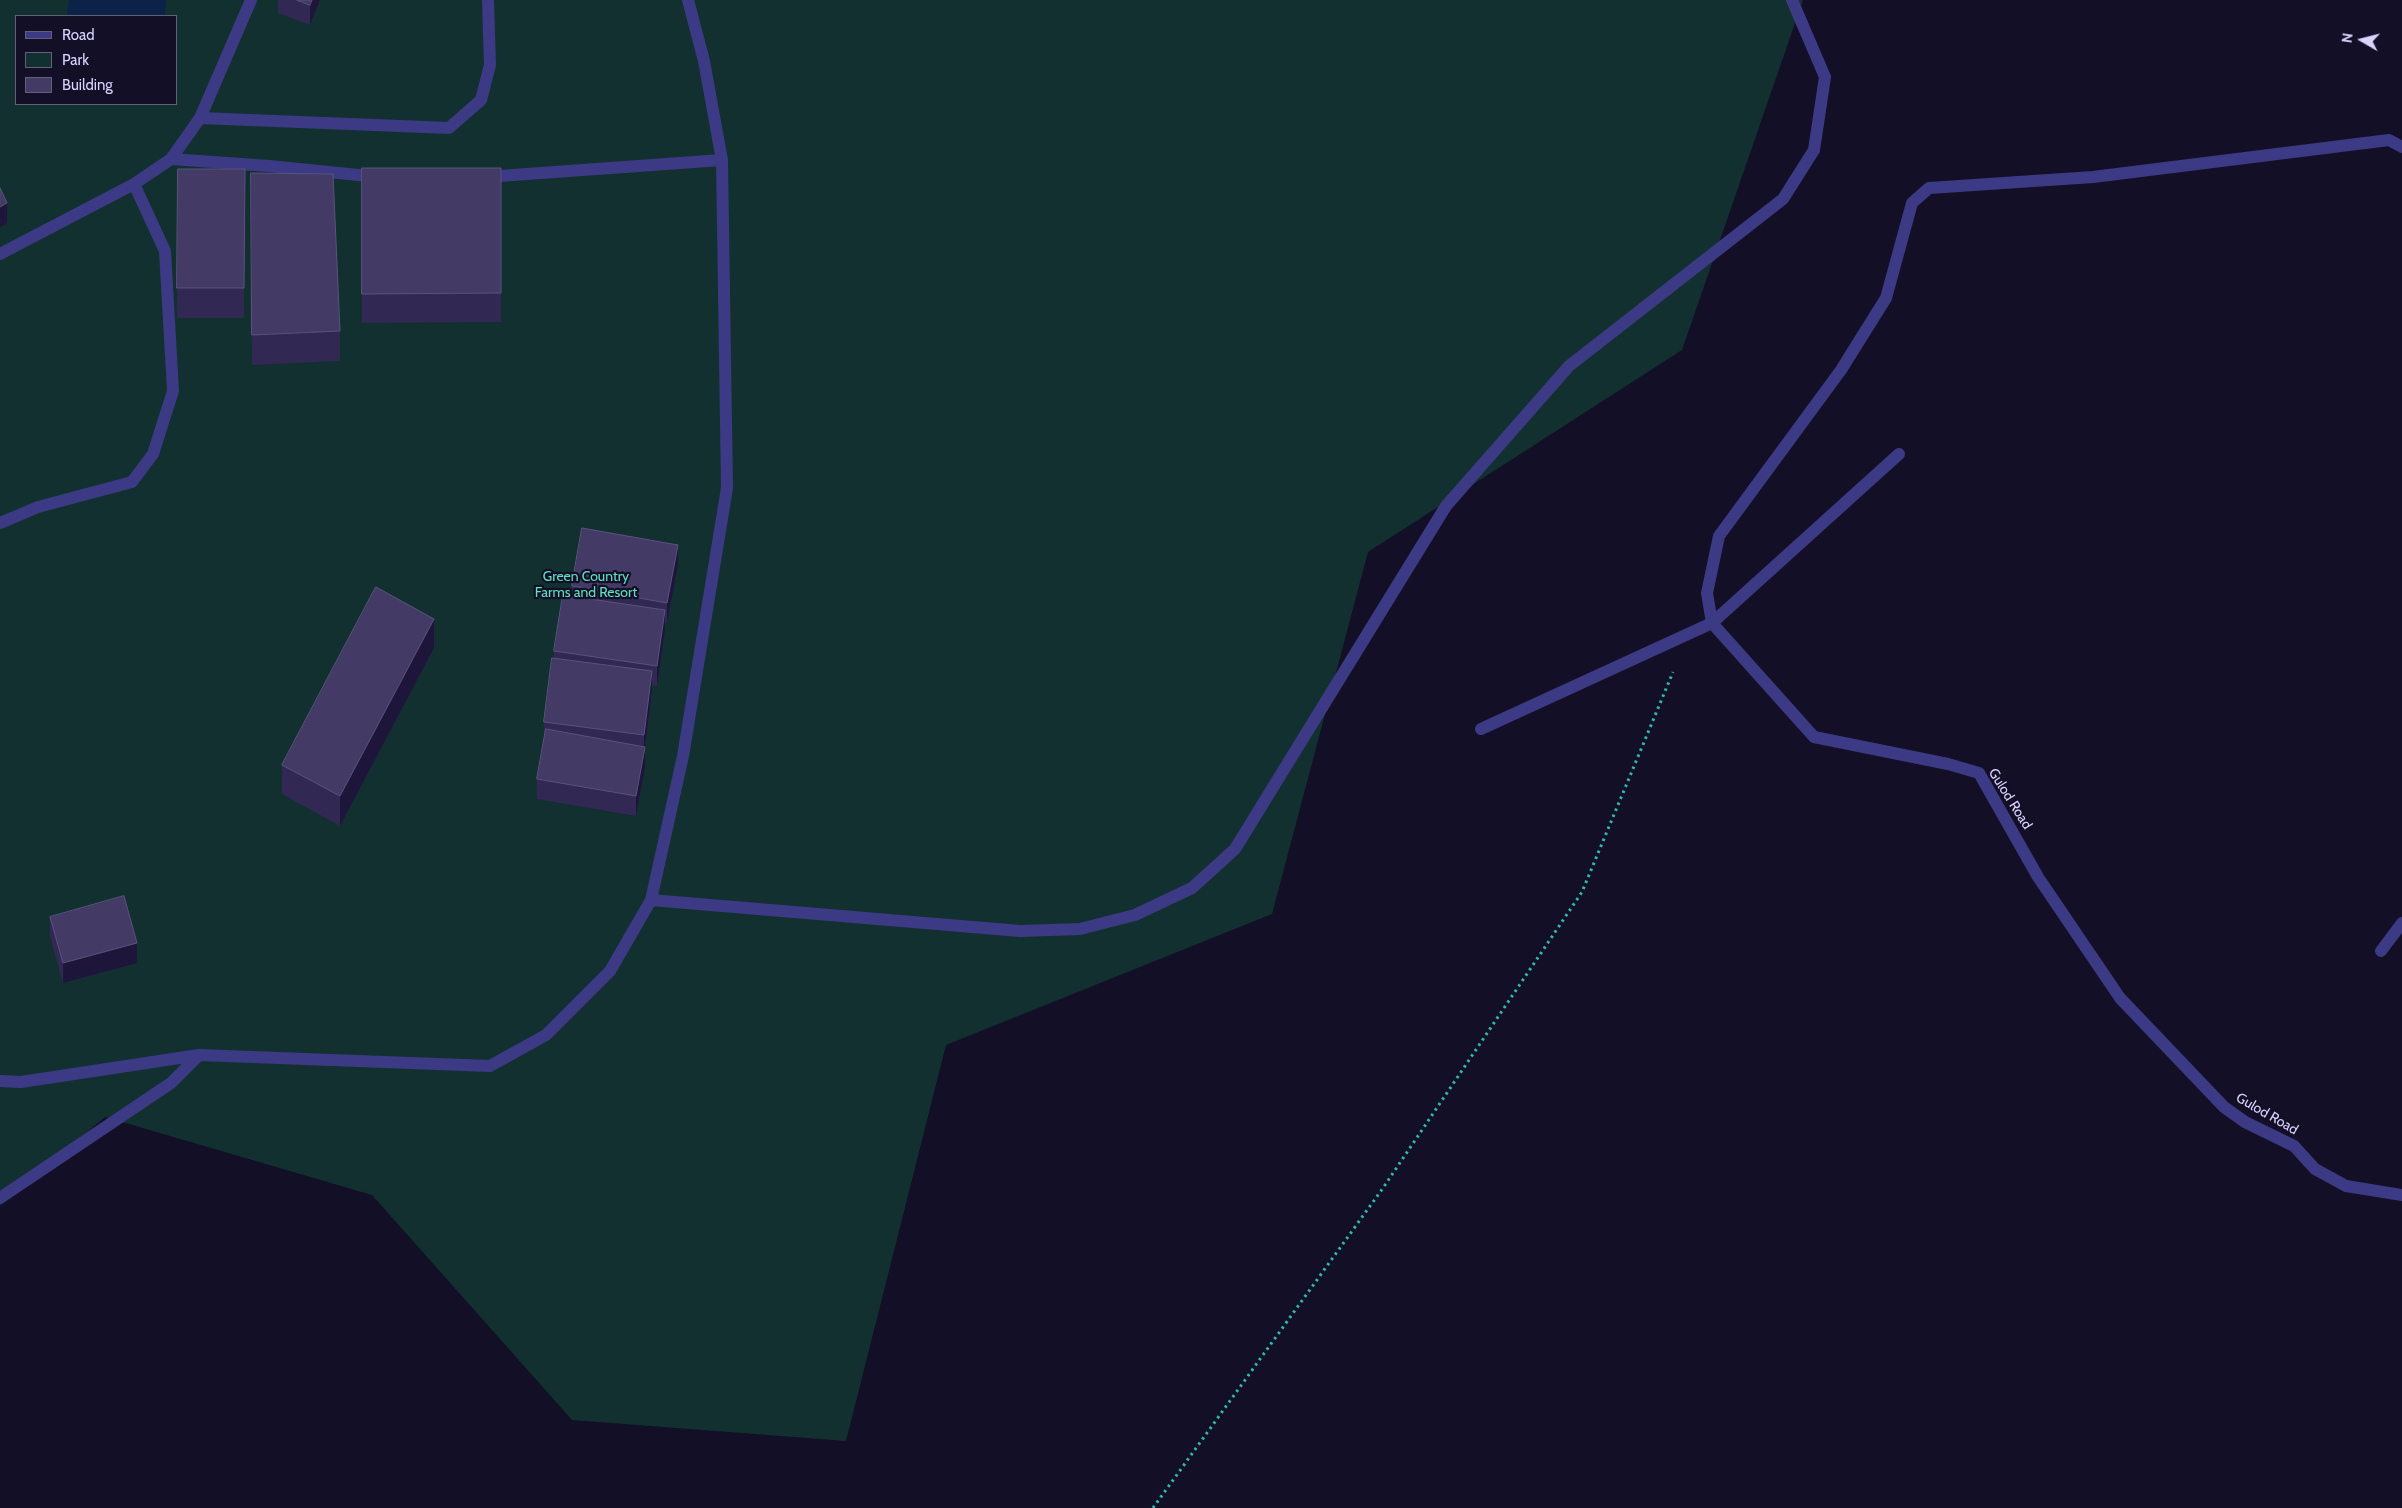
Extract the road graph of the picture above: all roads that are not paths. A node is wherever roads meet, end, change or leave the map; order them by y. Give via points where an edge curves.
1 (251, 0) edge
2 (488, 0) edge
3 (688, 0) edge
4 (1792, 0) edge
5 (200, 118) junction
6 (2402, 147) edge
7 (171, 159) junction
8 (722, 160) junction
9 (394, 177) edge
10 (476, 178) edge
11 (134, 184) junction
12 (0, 254) edge
13 (1899, 454) dead end
14 (0, 523) edge
15 (1712, 623) junction
16 (1481, 729) dead end
17 (650, 900) junction
18 (2402, 923) edge
19 (2380, 951) dead end
20 (199, 1055) junction
21 (0, 1081) edge
22 (2402, 1195) edge
23 (0, 1198) edge

1 - 5 street
2 - 5 street via 490,65 481,100 449,128
3 - 8 street via 704,62
4 - 17 street via 1826,77 1814,150 1783,199 1569,366 1446,506 1235,849 1192,888 1136,915 1117,920 1080,929 1020,931
5 - 7 street
6 - 15 street via 2389,140 2093,177 1929,188 1912,204 1886,298 1841,370 1719,536 1707,592
7 - 9 street
7 - 11 street
8 - 10 street
8 - 17 street via 727,488 683,756
11 - 12 street
11 - 14 street via 165,250 173,391 153,454 132,482 38,507
13 - 15 street
15 - 16 street
15 - 22 street, Gulod Road via 1814,737 1979,773 2038,878 2120,998 2224,1107 2245,1122 2294,1146 2315,1169 2346,1186
17 - 20 street via 610,971 546,1035 490,1066
18 - 19 street
20 - 21 street via 21,1082
20 - 23 street via 171,1083

